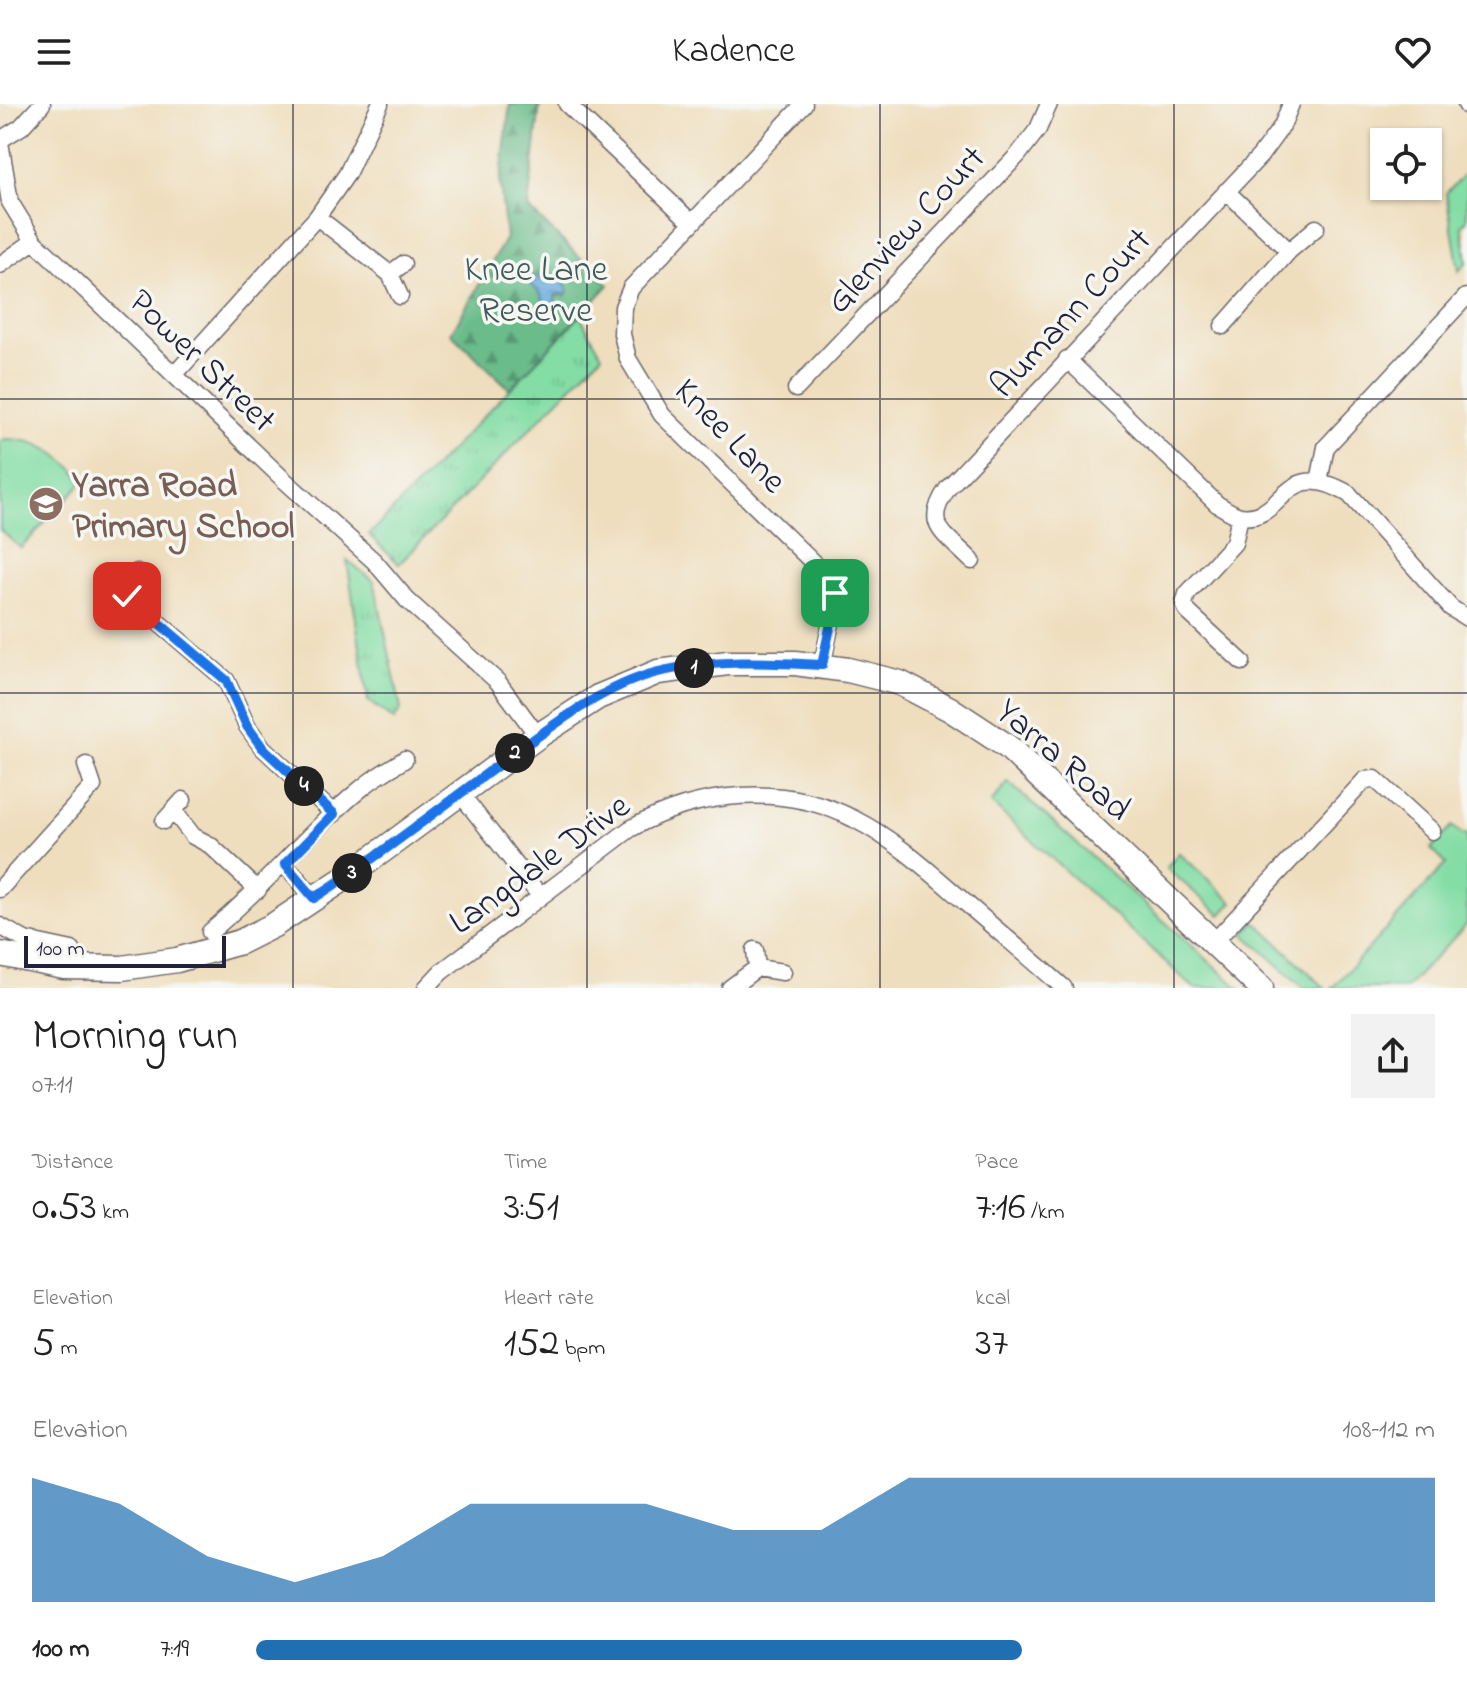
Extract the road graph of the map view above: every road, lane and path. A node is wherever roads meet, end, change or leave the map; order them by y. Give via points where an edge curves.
1 (42, 104) edge
2 (380, 104) edge
3 (804, 104) edge
4 (1049, 104) edge
5 (1291, 104) edge
6 (570, 105) edge
7 (0, 141) edge
8 (1226, 191) junction
9 (317, 217) junction
10 (691, 222) junction
11 (1316, 228) dead end
12 (34, 241) junction
13 (1289, 251) junction
14 (0, 265) edge
15 (400, 296) dead end
16 (1466, 297) edge
17 (1223, 326) dead end
18 (1067, 359) junction
19 (175, 374) junction
20 (796, 389) dead end
21 (1319, 481) junction
22 (1240, 516) junction
23 (972, 561) dead end
24 (137, 572) dead end
25 (127, 596) junction
26 (106, 607) dead end
27 (1467, 618) edge
28 (1242, 662) dead end
29 (822, 665) junction
30 (538, 736) junction
31 (405, 759) dead end
32 (86, 765) dead end
33 (460, 793) junction
34 (173, 810) dead end
35 (334, 814) junction
36 (1432, 831) dead end
37 (285, 864) junction
38 (0, 889) edge
39 (258, 890) junction
40 (540, 896) junction
41 (314, 898) junction
42 (0, 926) edge
43 (210, 932) dead end
44 (1213, 943) junction
45 (72, 950) dead end
46 (755, 950) dead end
47 (0, 954) edge
48 (757, 968) junction
49 (783, 972) dead end
50 (426, 988) edge
51 (730, 988) edge
52 (1064, 988) edge
53 (1261, 988) edge

1 - 7 street
2 - 9 street via 347,174
3 - 10 street, Knee Lane
4 - 20 street, Glenview Court via 1018,155
5 - 8 street, Aumann Court via 1271,142
6 - 10 street
7 - 12 street, Power Street via 10,202
8 - 13 street
8 - 18 street, Aumann Court
9 - 15 street via 397,269
9 - 19 street
10 - 29 street, Knee Lane via 631,288 622,320 628,359 669,423 833,582 835,604
11 - 13 street
12 - 14 street
12 - 19 street, Power Street
13 - 17 street
16 - 21 street via 1326,447
18 - 22 street via 1217,504
18 - 23 street, Aumann Court via 937,504 934,516 940,529
19 - 30 street, Power Street via 498,682
21 - 22 street via 1290,487 1267,510
21 - 27 street via 1349,494 1451,608
22 - 28 street via 1234,543 1187,594 1184,604
24 - 25 street
25 - 26 street
25 - 35 street via 226,680 262,747
29 - 30 main road, Yarra Road via 728,663 658,672 598,697
29 - 44 main road, Yarra Road via 900,683 1008,747
30 - 33 main road, Yarra Road
31 - 35 street
32 - 38 street via 93,786
33 - 40 street
33 - 41 main road, Yarra Road
34 - 39 street via 193,836
35 - 37 street
36 - 44 street via 1375,779 1365,780
37 - 39 street
37 - 41 street
39 - 43 street
40 - 50 street, Langdale Drive
40 - 52 street, Langdale Drive via 618,837 663,812 722,797 791,799 823,806 875,831
41 - 47 main road, Yarra Road via 240,942 155,964 64,967
42 - 45 street via 25,940
44 - 53 main road, Yarra Road
46 - 48 street
48 - 49 street
48 - 51 street

